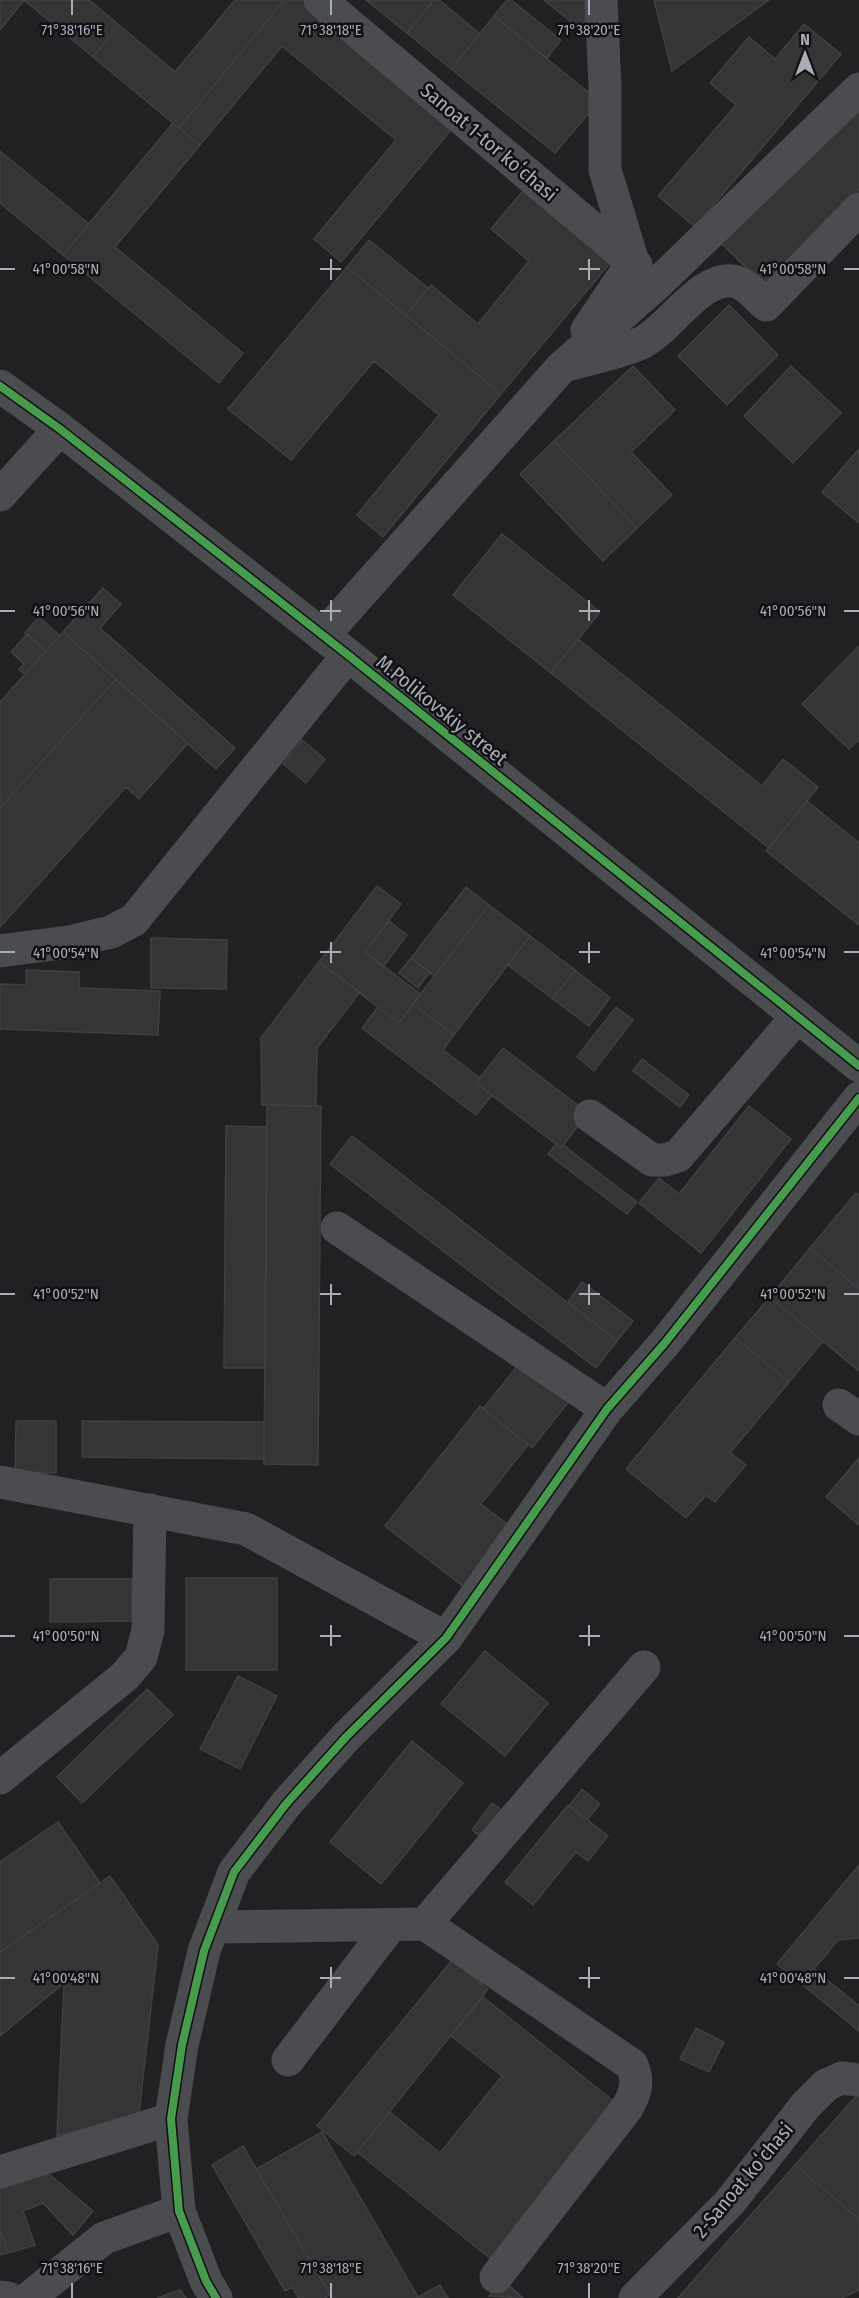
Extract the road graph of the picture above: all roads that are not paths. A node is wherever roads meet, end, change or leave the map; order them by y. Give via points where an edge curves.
1 (320, 0) edge
2 (601, 0) edge
3 (859, 89) edge
4 (859, 209) edge
5 (633, 262) junction
6 (659, 282) junction
7 (561, 368) junction
8 (0, 386) edge
9 (60, 429) junction
10 (0, 495) edge
11 (335, 646) junction
12 (0, 951) edge
13 (797, 1017) junction
14 (859, 1066) edge
15 (859, 1098) edge
16 (590, 1116) dead end
17 (337, 1228) dead end
18 (607, 1409) junction
19 (0, 1482) edge
20 (150, 1510) junction
21 (446, 1638) junction
22 (644, 1666) dead end
23 (0, 1778) edge
24 (426, 1924) junction
25 (391, 1925) junction
26 (213, 1927) junction
27 (288, 2060) dead end
28 (859, 2080) edge
29 (171, 2119) junction
30 (0, 2172) edge
31 (179, 2211) junction
32 (496, 2277) dead end
33 (0, 2296) edge
34 (8, 2298) edge
35 (29, 2298) edge
36 (216, 2298) edge
37 (636, 2298) edge

1 - 5 street, Sanoat 1-tor koʻchasi
2 - 5 street via 605,170
3 - 6 street
4 - 7 street via 766,305 744,285 722,281 707,286 643,342
5 - 6 street, Sanoat 1-tor koʻchasi
5 - 7 street
6 - 7 street
7 - 11 street
8 - 9 street, M.Polikovskiy street
9 - 10 street
9 - 11 street, M.Polikovskiy street
11 - 12 street via 134,920 101,935
11 - 13 street, M.Polikovskiy street
13 - 14 street, M.Polikovskiy street
13 - 16 street via 678,1156 652,1160
15 - 18 street via 664,1344
17 - 18 street
18 - 21 street
19 - 20 street
20 - 21 street via 246,1529
20 - 23 street via 148,1630 141,1657 124,1676
21 - 26 street via 346,1737 286,1804 234,1872
22 - 24 street
24 - 25 street
24 - 32 street via 632,2065 636,2077 636,2092 627,2108
25 - 26 street
25 - 27 street
26 - 29 street via 182,2045
28 - 37 street, 2-Sanoat koʻchasi via 842,2078 826,2085 730,2202
29 - 30 street
29 - 31 street
31 - 35 street via 104,2238
31 - 36 street
33 - 34 street

